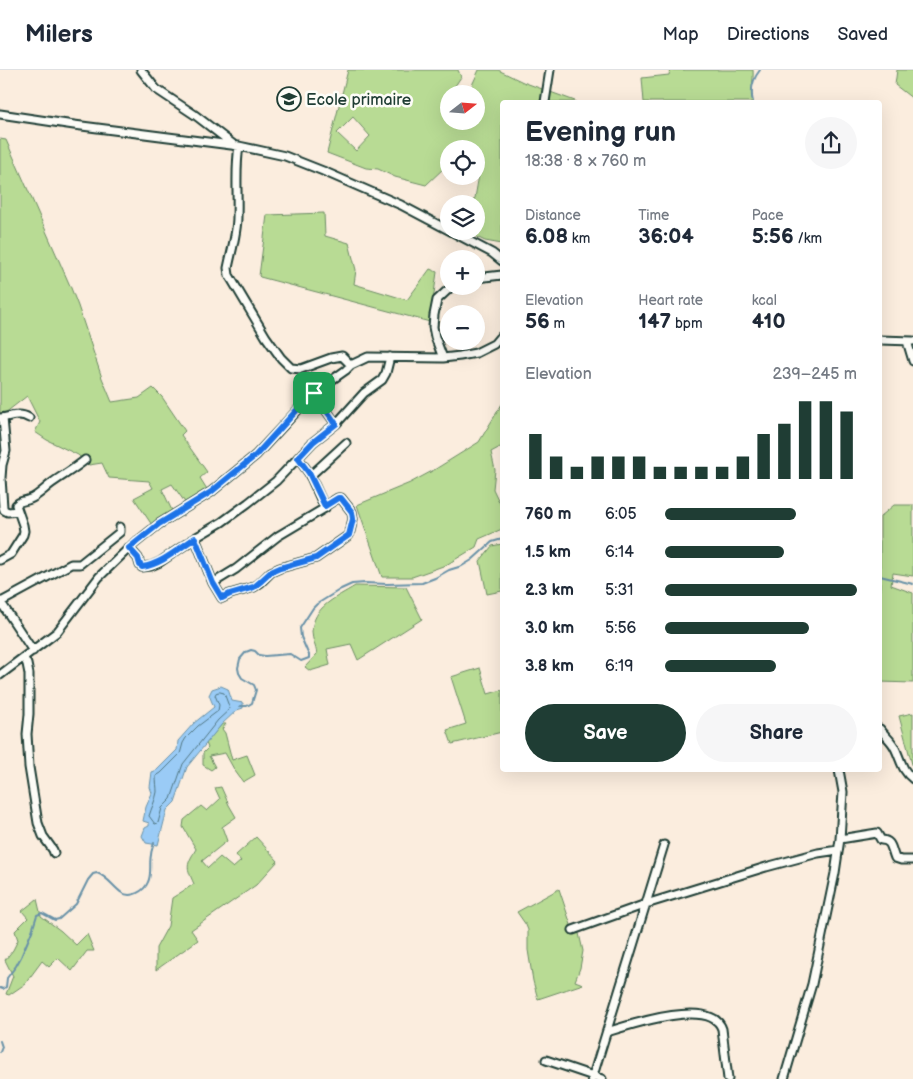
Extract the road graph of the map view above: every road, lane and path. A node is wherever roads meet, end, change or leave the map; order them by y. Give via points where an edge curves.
1 (141, 70) edge
2 (550, 70) edge
3 (544, 100) edge
4 (0, 114) edge
5 (237, 146) junction
6 (500, 259) edge
7 (500, 275) edge
8 (485, 277) edge
9 (442, 295) edge
10 (500, 338) edge
11 (882, 340) edge
12 (910, 341) edge
13 (390, 357) junction
14 (443, 358) junction
15 (913, 361) edge
16 (351, 365) junction
17 (314, 393) junction
18 (1, 418) edge
19 (29, 418) dead end
20 (336, 424) junction
21 (346, 443) dead end
22 (298, 458) junction
23 (85, 460) dead end
24 (310, 476) junction
25 (325, 506) junction
26 (18, 511) junction
27 (120, 527) dead end
28 (195, 538) junction
29 (129, 548) junction
30 (0, 560) edge
31 (213, 583) junction
32 (1, 602) edge
33 (33, 651) junction
34 (24, 658) junction
35 (0, 675) edge
36 (882, 731) edge
37 (839, 772) edge
38 (913, 780) edge
39 (840, 839) junction
40 (664, 845) dead end
41 (838, 850) junction
42 (54, 853) dead end
43 (913, 860) edge
44 (646, 904) junction
45 (573, 930) dead end
46 (607, 1032) junction
47 (546, 1060) dead end
48 (593, 1078) edge
49 (602, 1079) edge
50 (728, 1079) edge
51 (784, 1079) edge

1 - 5 street via 156,89
2 - 3 street
4 - 5 street
5 - 6 street via 285,156 323,171 400,206
5 - 16 street via 237,220 229,275 266,337 291,368 301,369 342,356
7 - 8 street
9 - 14 street via 437,300 433,327
10 - 14 street via 476,353
11 - 12 street
12 - 15 street
13 - 14 street
13 - 16 street via 368,357
13 - 20 street via 382,380 364,393
16 - 17 street
17 - 20 street
17 - 29 street via 256,455 211,492 159,524
18 - 19 street via 24,415
18 - 26 street via 6,451 1,478 3,506 8,512
20 - 22 street
21 - 24 street
22 - 24 street
22 - 28 street via 248,503
23 - 26 street via 30,499 17,503
24 - 25 street
25 - 31 street via 324,510 278,536
25 - 31 street via 341,498 352,512 353,519 349,535 316,558 280,568 254,587 222,598
26 - 30 street via 24,526 23,535 11,554
27 - 32 street via 120,532 80,564 71,564
28 - 29 street via 151,566 142,567
28 - 31 street
29 - 33 street via 99,577 57,632
32 - 33 street
33 - 34 street
34 - 35 street
34 - 42 street via 29,674 27,755 38,823
36 - 38 street via 895,747 904,770
37 - 39 street via 843,792
39 - 41 street
39 - 43 street via 877,833 881,840 888,841 895,858
40 - 44 street
41 - 44 street via 766,867
41 - 51 street via 812,984
44 - 45 street
44 - 46 street
46 - 48 street
46 - 50 street via 670,1015 698,1014 716,1019 722,1029
47 - 48 street
48 - 49 street

